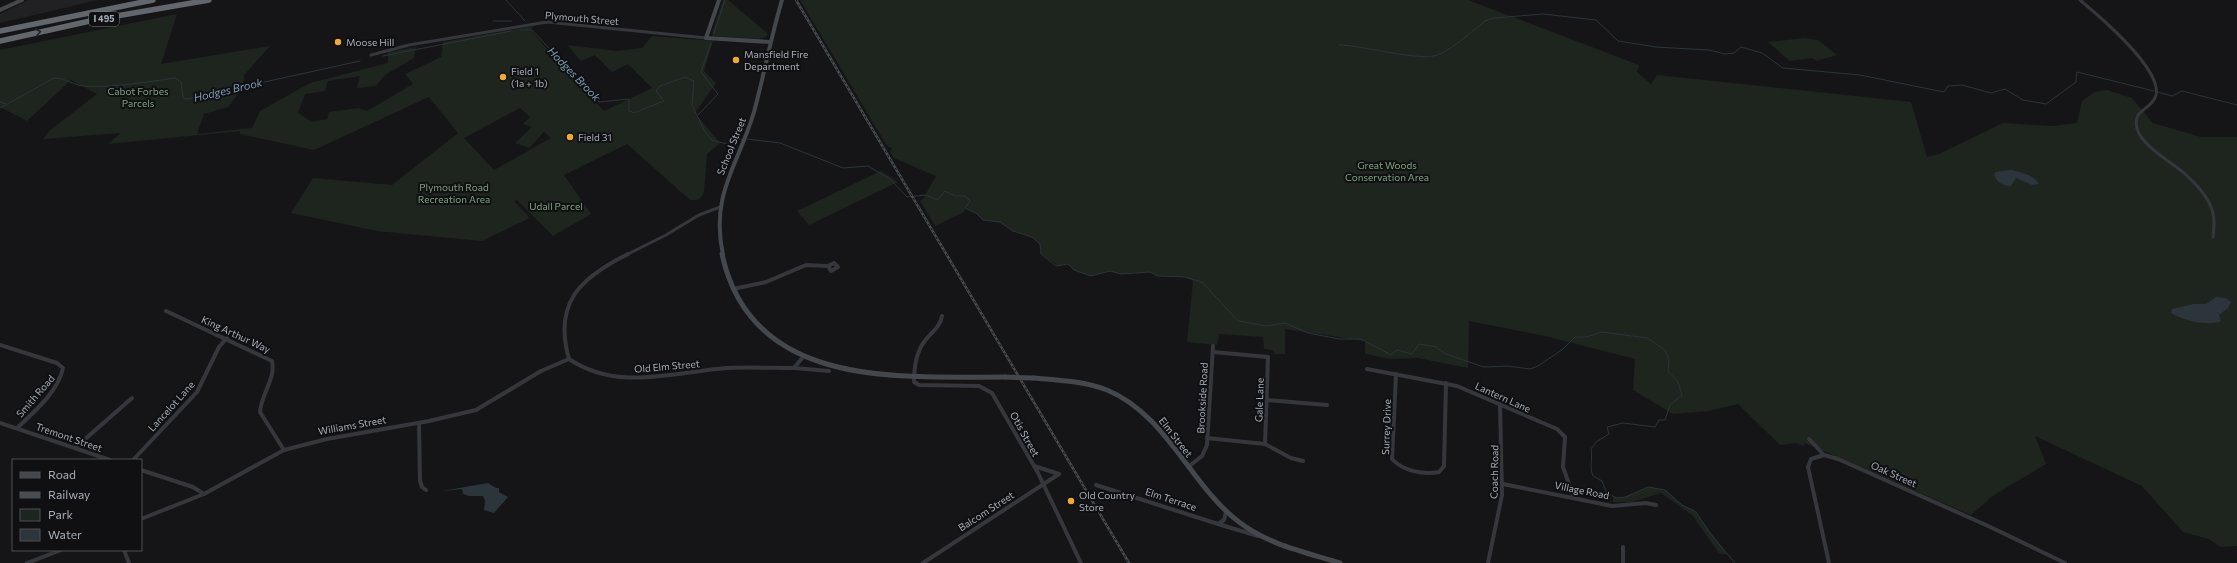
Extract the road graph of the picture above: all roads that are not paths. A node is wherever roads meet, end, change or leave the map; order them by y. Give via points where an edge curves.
1 (22, 0) edge
2 (153, 0) edge
3 (209, 0) edge
4 (719, 0) edge
5 (782, 0) edge
6 (2080, 0) edge
7 (0, 10) edge
8 (0, 31) edge
9 (706, 38) junction
10 (0, 41) edge
11 (770, 42) junction
12 (371, 55) dead end
13 (720, 207) junction
14 (2213, 237) dead end
15 (828, 266) dead end
16 (732, 289) junction
17 (166, 311) dead end
18 (942, 316) dead end
19 (227, 338) junction
20 (0, 345) edge
21 (1213, 346) dead end
22 (1212, 352) junction
23 (803, 357) junction
24 (568, 359) junction
25 (794, 368) junction
26 (1367, 369) dead end
27 (829, 371) dead end
28 (1396, 374) junction
29 (914, 376) junction
30 (975, 377) joint
31 (1446, 383) junction
32 (132, 398) dead end
33 (1267, 400) junction
34 (1500, 404) junction
35 (1327, 405) dead end
36 (0, 422) edge
37 (419, 423) junction
38 (17, 428) junction
39 (1208, 438) junction
40 (1809, 439) dead end
41 (1266, 444) junction
42 (76, 447) junction
43 (284, 450) junction
44 (1824, 455) junction
45 (107, 459) edge
46 (134, 459) edge
47 (1303, 461) dead end
48 (1034, 466) junction
49 (1188, 467) junction
50 (142, 470) edge
51 (1503, 484) junction
52 (1042, 485) junction
53 (1096, 485) dead end
54 (426, 490) dead end
55 (204, 494) junction
56 (1574, 498) junction
57 (1656, 505) dead end
58 (1226, 512) junction
59 (142, 519) edge
60 (1218, 524) junction
61 (1270, 540) junction
62 (1623, 547) dead end
63 (58, 551) edge
64 (124, 551) edge
65 (27, 563) edge
66 (129, 563) edge
67 (924, 563) edge
68 (1081, 563) edge
69 (1340, 563) edge
70 (1488, 563) edge
71 (1623, 563) edge
72 (1829, 563) edge
73 (2065, 563) edge

1 - 7 street
2 - 8 highway, I 495
10 -> 3 highway, I 495
4 - 9 street
5 - 11 street, School Street
6 - 14 street via 2130,44 2154,83 2156,92 2153,100 2136,117 2138,133 2186,175 2203,194 2213,212
9 - 11 street, Plymouth Street
9 - 12 street, Plymouth Street via 547,22 398,47
11 - 13 street, School Street via 753,116 730,169
13 - 16 street, School Street via 721,248
13 - 24 street via 704,212 622,257 599,271 580,288 564,315
15 - 16 street via 806,265 766,282
16 - 23 street, School Street via 748,316 761,330
17 - 19 street, King Arthur Way
18 - 29 street via 920,351
19 - 43 street, King Arthur Way via 272,361 273,372 260,404 260,412
19 - 46 street, Lancelot Lane via 219,347 199,390
20 - 38 street, Smith Road via 57,363 62,368 63,374 58,383
21 - 22 street, Brookside Road
22 - 33 street, Gale Lane via 1268,357
22 - 39 street, Brookside Road
23 - 25 street
23 - 29 street, School Street via 853,372
24 - 25 street, Old Elm Street via 596,372 637,378 727,368
24 - 37 street, Williams Street via 541,371 476,410
25 - 27 street, Old Elm Street
26 - 28 street, Lantern Lane
28 - 31 street, Lantern Lane
28 - 31 street, Surrey Drive via 1392,459 1402,468 1430,474 1439,472 1444,466
29 - 30 street, School Street
29 - 48 street, Otis Street via 914,382 919,385 979,386 988,390 999,403
30 - 49 street, Elm Street, bridge via 1083,382 1102,388 1126,399 1151,419
31 - 34 street, Lantern Lane
32 - 42 street
33 - 35 street
33 - 41 street, Gale Lane
34 - 51 street, Coach Road
34 - 56 street, Lantern Lane via 1562,433 1566,441 1563,467
36 - 38 street, Tremont Street
37 - 43 street, Williams Street via 327,439
37 - 54 street via 420,484
38 - 42 street, Tremont Street
39 - 41 street
39 - 49 street, Brookside Road via 1204,454
40 - 44 street
41 - 47 street via 1291,458
42 - 45 street, Tremont Street
43 - 55 street, Williams Street
44 - 72 street via 1813,458 1808,467
44 - 73 street, Oak Street via 1951,509
48 - 52 street, Otis Street
48 - 52 street, Balcom Street via 1059,474
49 - 58 street, Elm Street
50 - 55 street via 185,484
51 - 56 street, Village Road
51 - 70 street, Coach Road via 1502,502
52 - 67 street, Balcom Street
52 - 68 street, Otis Street
53 - 60 street, Elm Terrace
55 - 59 street, Williams Street
56 - 57 street, Village Road via 1619,506 1647,502
58 - 60 street via 1224,520
58 - 61 street, Elm Street via 1240,524
60 - 61 street, Elm Terrace
61 - 69 street, Elm Street
62 - 71 street
63 - 65 street
64 - 66 street

